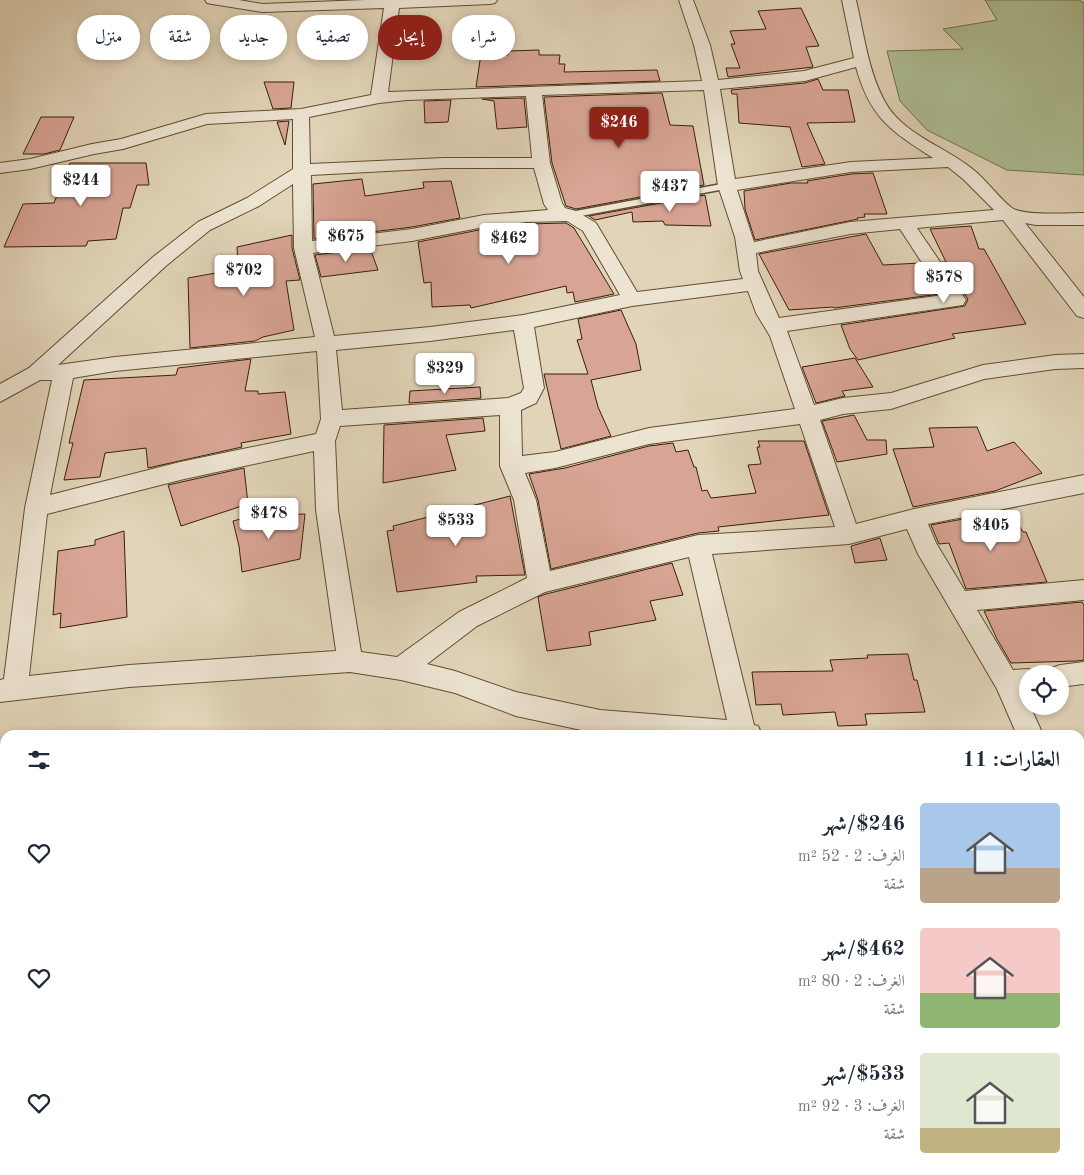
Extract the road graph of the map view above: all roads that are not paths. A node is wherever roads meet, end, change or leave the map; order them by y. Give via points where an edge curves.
1 (212, 0) edge
2 (490, 0) edge
3 (686, 0) edge
4 (849, 0) edge
5 (392, 4) junction
6 (863, 60) junction
7 (711, 84) junction
8 (534, 91) junction
9 (379, 98) junction
10 (301, 114) junction
11 (949, 162) junction
12 (541, 163) junction
13 (0, 168) edge
14 (303, 170) junction
15 (728, 186) junction
16 (1008, 214) junction
17 (570, 215) junction
18 (1084, 218) edge
19 (905, 223) junction
20 (303, 248) junction
21 (746, 249) junction
22 (755, 284) junction
23 (632, 299) junction
24 (1084, 311) edge
25 (523, 322) junction
26 (774, 326) junction
27 (326, 344) junction
28 (1084, 361) edge
29 (64, 372) junction
30 (36, 373) junction
31 (0, 394) edge
32 (510, 406) junction
33 (807, 415) junction
34 (332, 419) junction
35 (324, 441) junction
36 (511, 466) junction
37 (1084, 484) edge
38 (36, 508) junction
39 (914, 518) junction
40 (849, 534) junction
41 (698, 545) junction
42 (540, 583) junction
43 (1084, 590) edge
44 (958, 602) junction
45 (350, 661) junction
46 (401, 669) junction
47 (1084, 673) edge
48 (1069, 675) edge
49 (1017, 681) edge
50 (8, 690) edge
51 (697, 730) edge
52 (745, 730) edge
53 (1028, 730) dead end

1 - 5 street via 262,8
2 - 5 street
3 - 7 street
4 - 6 street
5 - 9 street
6 - 7 street via 805,76
6 - 11 street via 870,87 883,111 902,131
7 - 8 street
7 - 15 street
8 - 9 street
8 - 12 street
9 - 10 street
10 - 13 street via 206,119 123,144
10 - 14 street
11 - 15 street via 851,167
11 - 16 street via 968,174
12 - 14 street via 444,163
12 - 17 street via 553,204 559,212
14 - 20 street
14 - 30 street via 253,202 204,226 160,261
15 - 17 lane
15 - 21 street
16 - 18 street via 1036,219
16 - 19 street
16 - 24 street
17 - 20 street via 484,221 412,235
17 - 23 street via 590,227
19 - 21 street via 850,228
19 - 26 street via 956,300
20 - 27 street
21 - 22 street via 749,272
22 - 23 street
22 - 26 street
23 - 25 street
25 - 27 street
25 - 32 street via 534,388 529,398
26 - 33 street
27 - 29 street via 115,364
27 - 34 street
28 - 33 street via 983,372 891,401 843,406
29 - 30 street
29 - 38 street
30 - 31 street
32 - 34 street
32 - 36 street
33 - 36 street via 649,436 555,460
33 - 40 street
34 - 35 street
35 - 38 street
35 - 45 street via 326,510
36 - 42 street via 525,500
37 - 39 street
38 - 50 street
39 - 40 street
39 - 44 street via 926,547
40 - 41 street
41 - 42 street
41 - 52 street
42 - 46 street via 468,619
43 - 44 street
44 - 49 street
45 - 46 street
45 - 50 street via 129,676
46 - 51 street via 455,682 516,704 600,722
47 - 48 street
49 - 53 street

